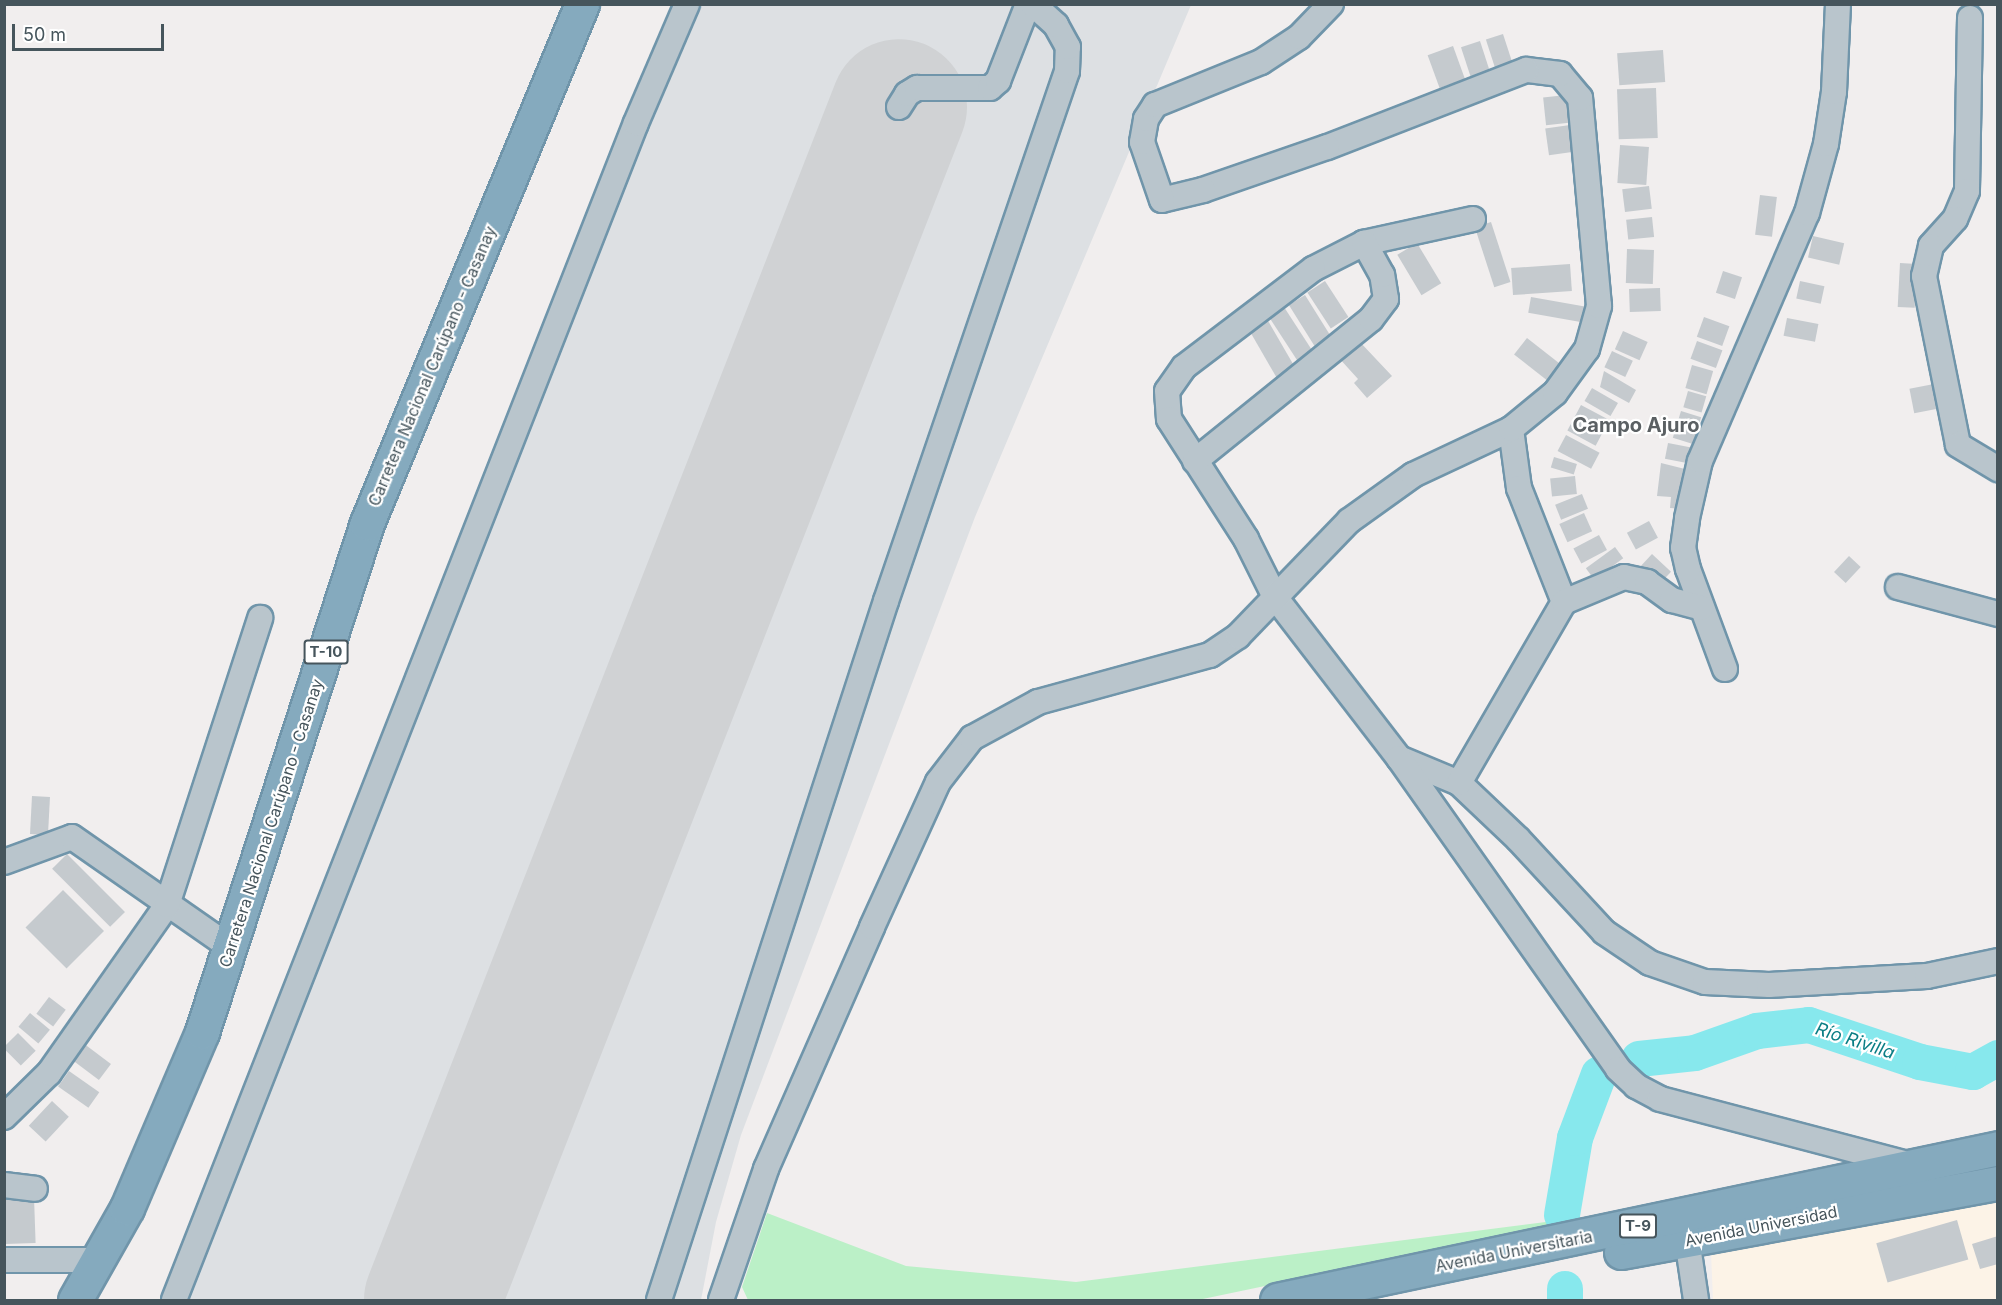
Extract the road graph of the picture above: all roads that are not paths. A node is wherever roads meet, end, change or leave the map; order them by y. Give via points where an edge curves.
1 (582, 4) edge
2 (687, 4) edge
3 (1030, 4) edge
4 (1331, 4) edge
5 (1838, 4) edge
6 (1970, 18) dead end
7 (899, 107) dead end
8 (1473, 219) dead end
9 (1364, 243) junction
10 (1511, 429) junction
11 (1195, 460) junction
12 (1998, 468) edge
13 (1898, 587) dead end
14 (1275, 597) junction
15 (1564, 602) junction
16 (1701, 608) junction
17 (1998, 614) edge
18 (260, 618) dead end
19 (1725, 669) dead end
20 (1399, 758) junction
21 (1459, 783) junction
22 (4, 862) edge
23 (167, 905) junction
24 (231, 948) junction
25 (1996, 965) edge
26 (4, 1117) edge
27 (1998, 1148) edge
28 (1913, 1165) junction
29 (1998, 1183) edge
30 (4, 1185) edge
31 (35, 1189) dead end
32 (1686, 1228) junction
33 (4, 1260) edge
34 (99, 1260) junction
35 (1525, 1271) joint
36 (75, 1300) edge
37 (174, 1300) edge
38 (659, 1300) edge
39 (720, 1300) edge
40 (1277, 1300) edge
41 (1388, 1300) edge
42 (1696, 1300) edge

1 - 24 highway, Carretera Nacional Carúpano - Casanay / T-10 via 367,523
2 - 37 street via 636,123
3 - 7 street via 998,81 990,88 917,88 907,94
3 - 38 street via 1056,25 1068,47 1067,71 886,601
4 - 10 street via 1299,37 1262,62 1155,105 1146,119 1142,142 1162,200 1203,190 1327,147 1526,70 1560,74 1580,98 1599,306 1587,349 1555,393
5 - 16 street via 1832,103 1807,213 1700,460 1683,548
6 - 12 street via 1967,191 1955,219 1931,246 1924,276 1958,445
8 - 9 street
9 - 11 street via 1382,275 1386,299 1371,319
9 - 11 street via 1313,268 1184,367 1167,391 1169,419
10 - 14 street via 1413,475 1349,521
10 - 15 street via 1519,488
11 - 14 street via 1246,539
13 - 17 street
14 - 20 street
14 - 39 street via 1238,636 1210,655 1038,702 972,738 938,782 872,927 766,1169
15 - 16 street via 1624,577 1647,582 1672,600
15 - 21 street
16 - 19 street
18 - 23 street
20 - 21 street
20 - 28 street via 1618,1069 1636,1086 1660,1099
21 - 25 street via 1518,839 1604,932 1650,963 1705,982 1769,985 1927,976
22 - 23 street via 72,837
23 - 24 street
23 - 26 street via 49,1073
24 - 34 highway, Carretera Nacional Carúpano - Casanay / T-10 via 165,1125
27 - 28 highway, Avenida Universitaria / T-9
28 - 32 highway, Avenida Universitaria / T-9
29 - 32 highway, Avenida Universidad / T-9
30 - 31 street
32 - 35 highway, Avenida Universidad / T-9
32 - 40 highway, Avenida Universitaria / T-9
32 - 42 street
33 - 34 street
34 - 36 highway, Carretera Nacional Carúpano - Casanay / T-10
35 - 41 highway, Avenida Universitaria / T-9

